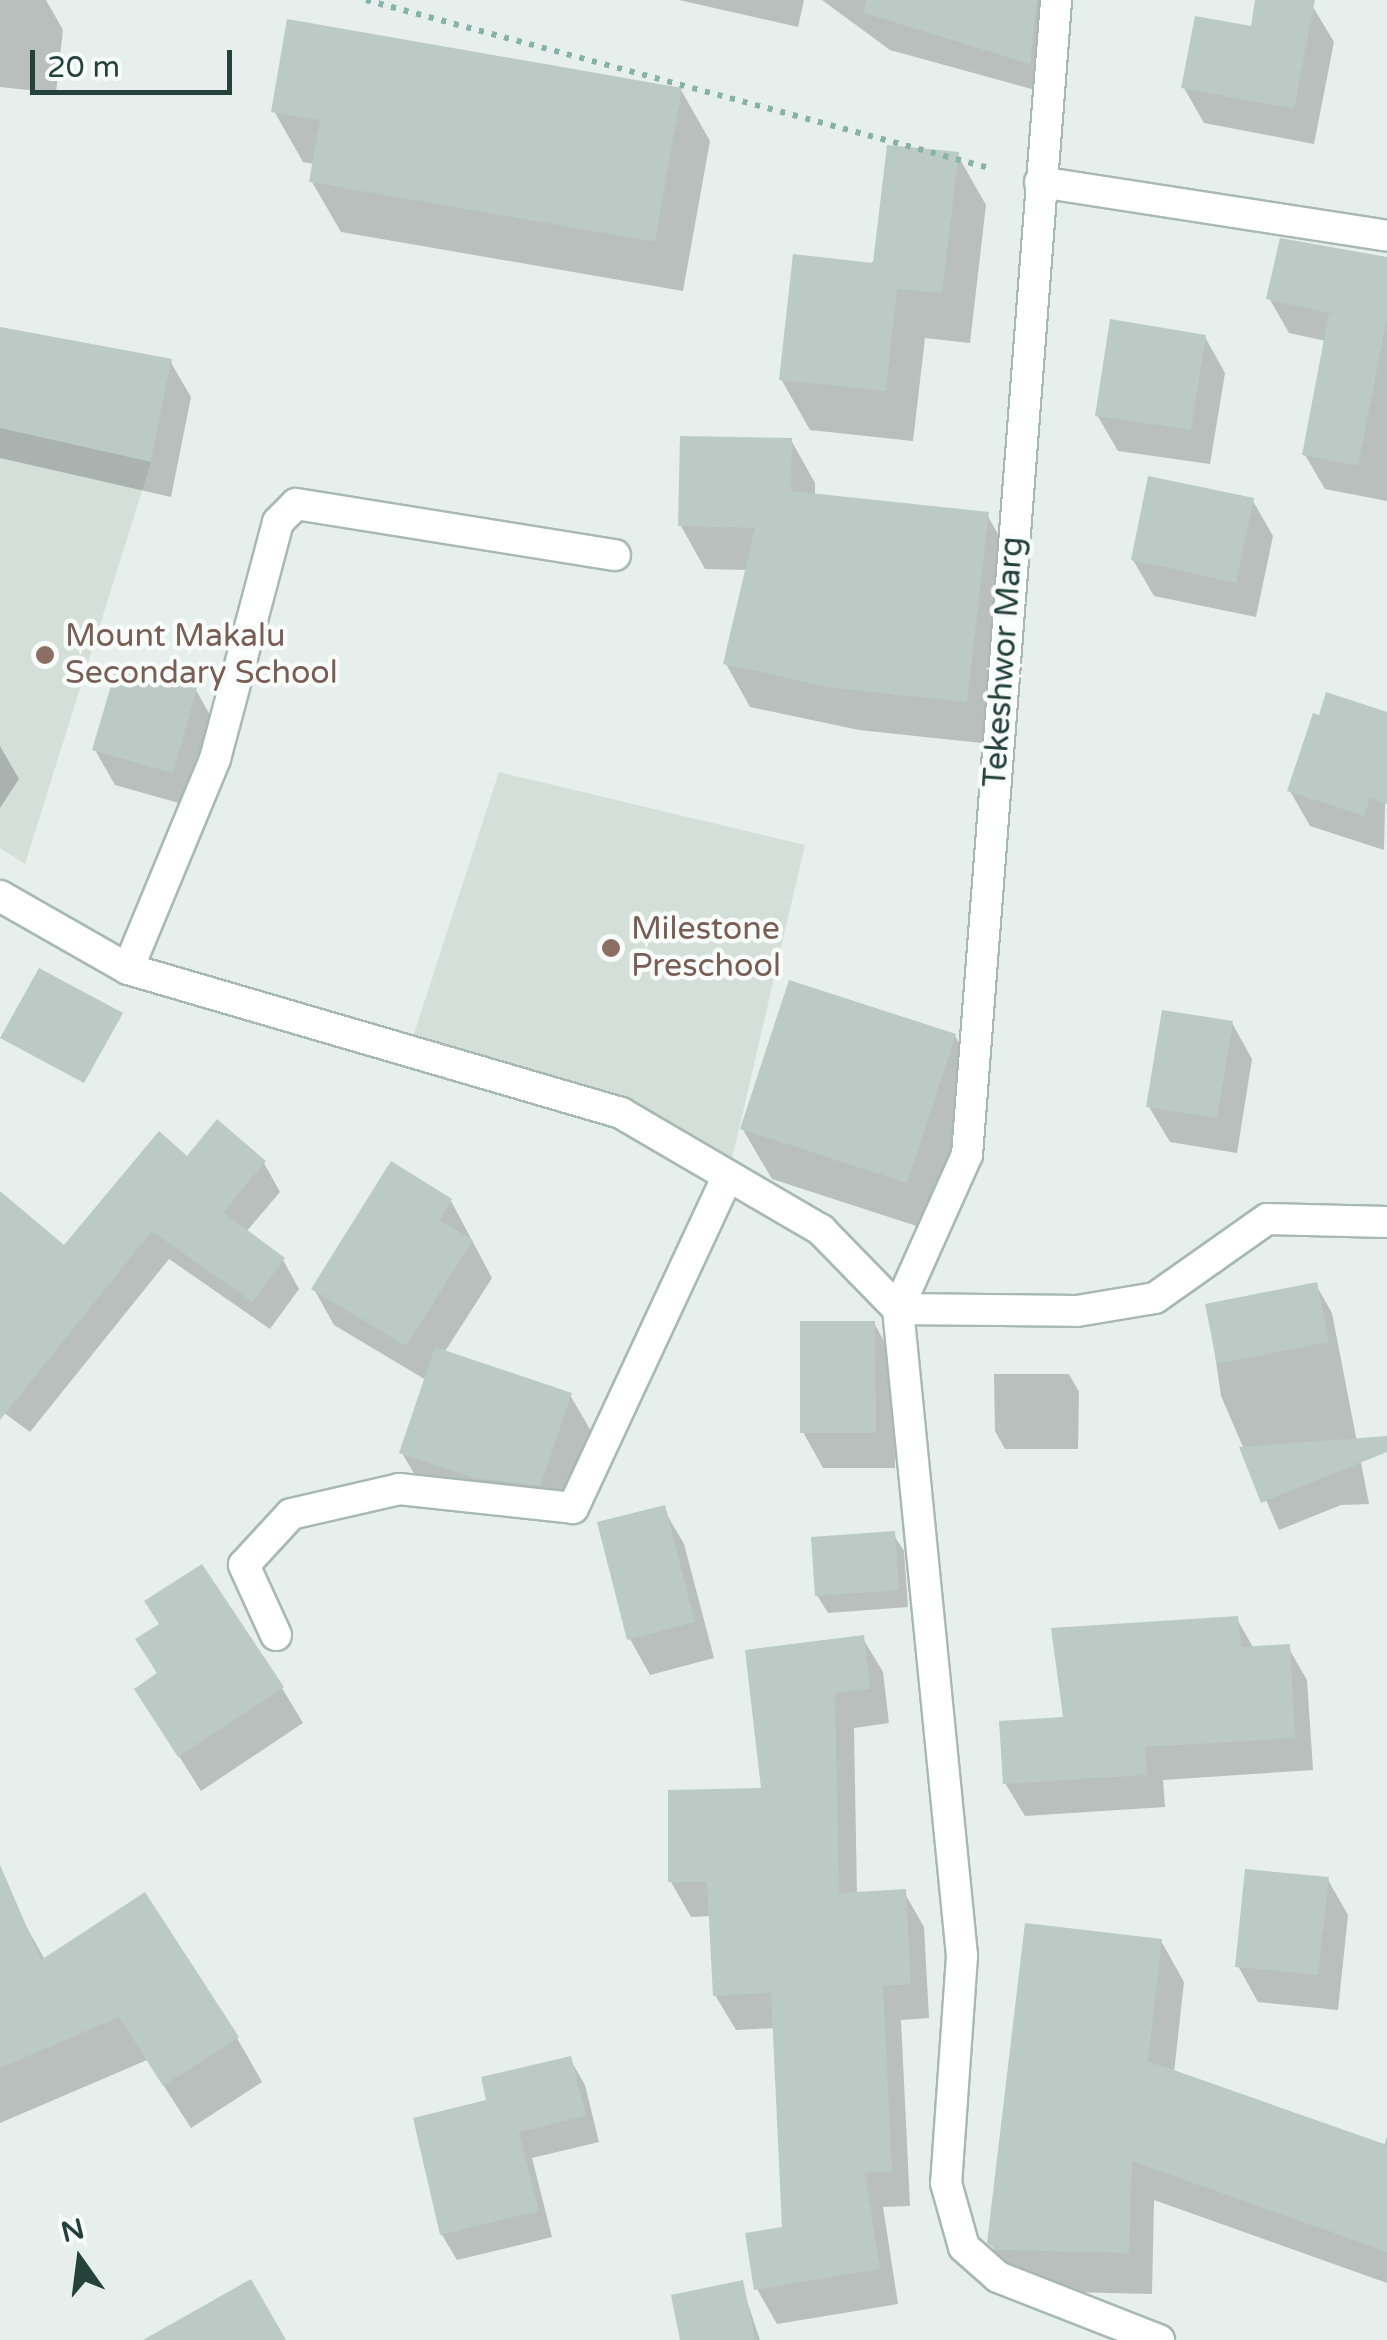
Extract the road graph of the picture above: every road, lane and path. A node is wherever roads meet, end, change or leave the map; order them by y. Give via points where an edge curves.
1 (366, 0) edge
2 (1056, 0) edge
3 (1040, 182) junction
4 (1387, 236) edge
5 (615, 555) dead end
6 (0, 896) edge
7 (128, 969) junction
8 (728, 1176) junction
9 (1387, 1222) edge
10 (898, 1309) junction
11 (276, 1636) dead end
12 (1159, 2340) edge

1 - 3 path
2 - 3 street, Tekeshwor Marg
3 - 4 street
3 - 10 street, Tekeshwor Marg via 967,1156
5 - 7 street via 296,504 278,522 215,759
6 - 7 street
7 - 8 street via 620,1113
8 - 10 street via 821,1230
8 - 11 street via 573,1508 399,1489 291,1514 244,1565
9 - 10 street via 1267,1220 1155,1298 1077,1311
10 - 12 street via 962,1956 946,2183 964,2247 998,2277

